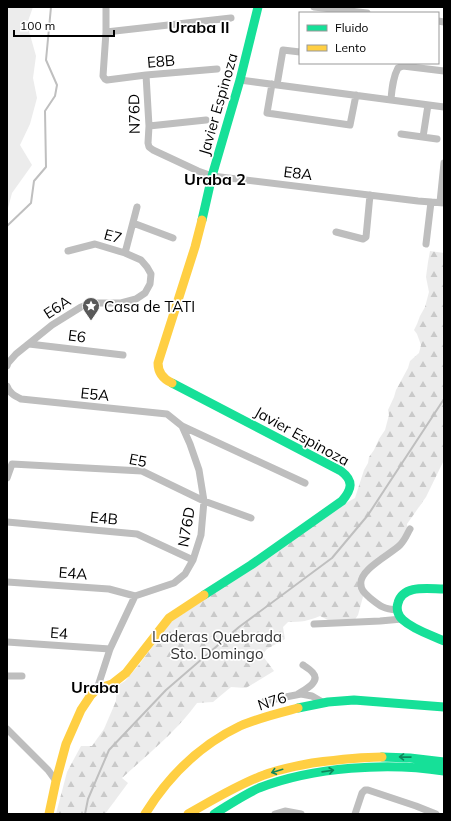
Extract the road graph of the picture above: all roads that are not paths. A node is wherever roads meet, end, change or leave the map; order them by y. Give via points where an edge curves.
1 (106, 7) edge
2 (258, 7) edge
3 (314, 7) edge
4 (358, 12) edge
5 (230, 18) dead end
6 (106, 32) junction
7 (299, 52) edge
8 (217, 69) dead end
9 (444, 71) edge
10 (146, 75) junction
11 (240, 80) junction
12 (274, 84) junction
13 (356, 95) junction
14 (391, 99) junction
15 (428, 104) junction
16 (444, 107) edge
17 (206, 120) dead end
18 (149, 126) junction
19 (401, 134) dead end
20 (423, 136) junction
21 (437, 139) dead end
22 (153, 150) joint
23 (444, 163) edge
24 (212, 176) junction
25 (370, 195) junction
26 (431, 202) junction
27 (442, 203) edge
28 (137, 207) dead end
29 (132, 223) junction
30 (336, 232) dead end
31 (173, 238) dead end
32 (426, 244) dead end
33 (68, 251) dead end
34 (125, 253) junction
35 (147, 267) joint
36 (29, 344) junction
37 (123, 355) dead end
38 (7, 366) edge
39 (7, 386) edge
40 (182, 426) junction
41 (7, 478) edge
42 (305, 483) dead end
43 (204, 501) junction
44 (252, 518) dead end
45 (7, 522) edge
46 (410, 529) dead end
47 (193, 560) junction
48 (7, 582) edge
49 (444, 589) edge
50 (135, 596) junction
51 (397, 610) junction
52 (402, 619) junction
53 (314, 624) dead end
54 (444, 641) edge
55 (7, 642) edge
56 (110, 649) junction
57 (303, 665) dead end
58 (7, 676) edge
59 (22, 676) dead end
60 (98, 689) junction
61 (298, 694) junction
62 (265, 701) dead end
63 (324, 702) junction
64 (444, 707) edge
65 (7, 729) edge
66 (444, 762) edge
67 (444, 771) edge
68 (56, 781) junction
69 (49, 814) edge
70 (145, 814) edge
71 (188, 814) edge
72 (214, 814) edge
73 (275, 814) edge
74 (301, 814) edge
75 (355, 814) edge
76 (436, 814) edge

1 - 6 street
2 - 11 street, Javier Espinoza
3 - 4 street
5 - 6 street
6 - 10 street, E8B via 105,79
7 - 12 street via 283,50
8 - 10 street, E8B
9 - 14 street via 402,66 398,68
10 - 18 street, N76D
11 - 12 street
11 - 24 street, Javier Espinoza
12 - 13 street
12 - 13 street via 267,113 350,125
13 - 14 street
14 - 15 street
15 - 16 street
15 - 20 street
17 - 18 street
18 - 22 street, N76D via 148,143
19 - 20 street
20 - 21 street
22 - 24 street, E8A
23 - 27 street
24 - 25 street, E8A
24 - 60 street, Javier Espinoza via 195,247 158,363 158,372 168,381 341,470 349,478 350,490 342,501 251,565 169,618 126,673 112,684
25 - 26 street, E8A
25 - 30 street via 366,236 363,239
26 - 27 street, E8A
26 - 32 street
28 - 29 street
29 - 31 street
29 - 34 street
33 - 34 street, E7 via 95,244
34 - 35 street, E7 via 141,260
35 - 36 street, E6A via 151,274 150,284 145,293 136,299 92,303 81,307 52,325
36 - 37 street, E6
36 - 38 street via 16,354
39 - 40 street, E5A via 13,395 21,399 167,414
40 - 42 street, E5A
40 - 43 street, N76D via 199,470
41 - 43 street, E5 via 12,464 142,471
43 - 44 street, E5
43 - 47 street, N76D via 201,535
45 - 47 street, E4B via 137,534
46 - 51 street via 403,542 369,569 360,584 365,594 380,606 388,610
47 - 50 street, N76D via 185,574 174,583
48 - 50 street, E4A via 109,589
49 - 51 street via 420,588 405,592 399,598
50 - 56 street
51 - 52 street
52 - 53 street
52 - 54 street
55 - 56 street, E4
56 - 60 street
57 - 61 street via 314,674 315,680
58 - 59 street
60 - 68 street, Javier Espinoza via 81,710 66,744
61 - 62 street
61 - 63 street via 312,696
63 - 64 street, N76 via 354,700
63 - 70 street, N76 via 292,709 240,726 219,738 179,770 164,786
65 - 68 street
66 -> 71 street via 413,758 358,758 287,768 259,776
72 -> 67 street via 264,786 289,778 358,767 411,767
68 - 69 street, Javier Espinoza
73 - 74 street via 285,811
75 - 76 street via 365,790

